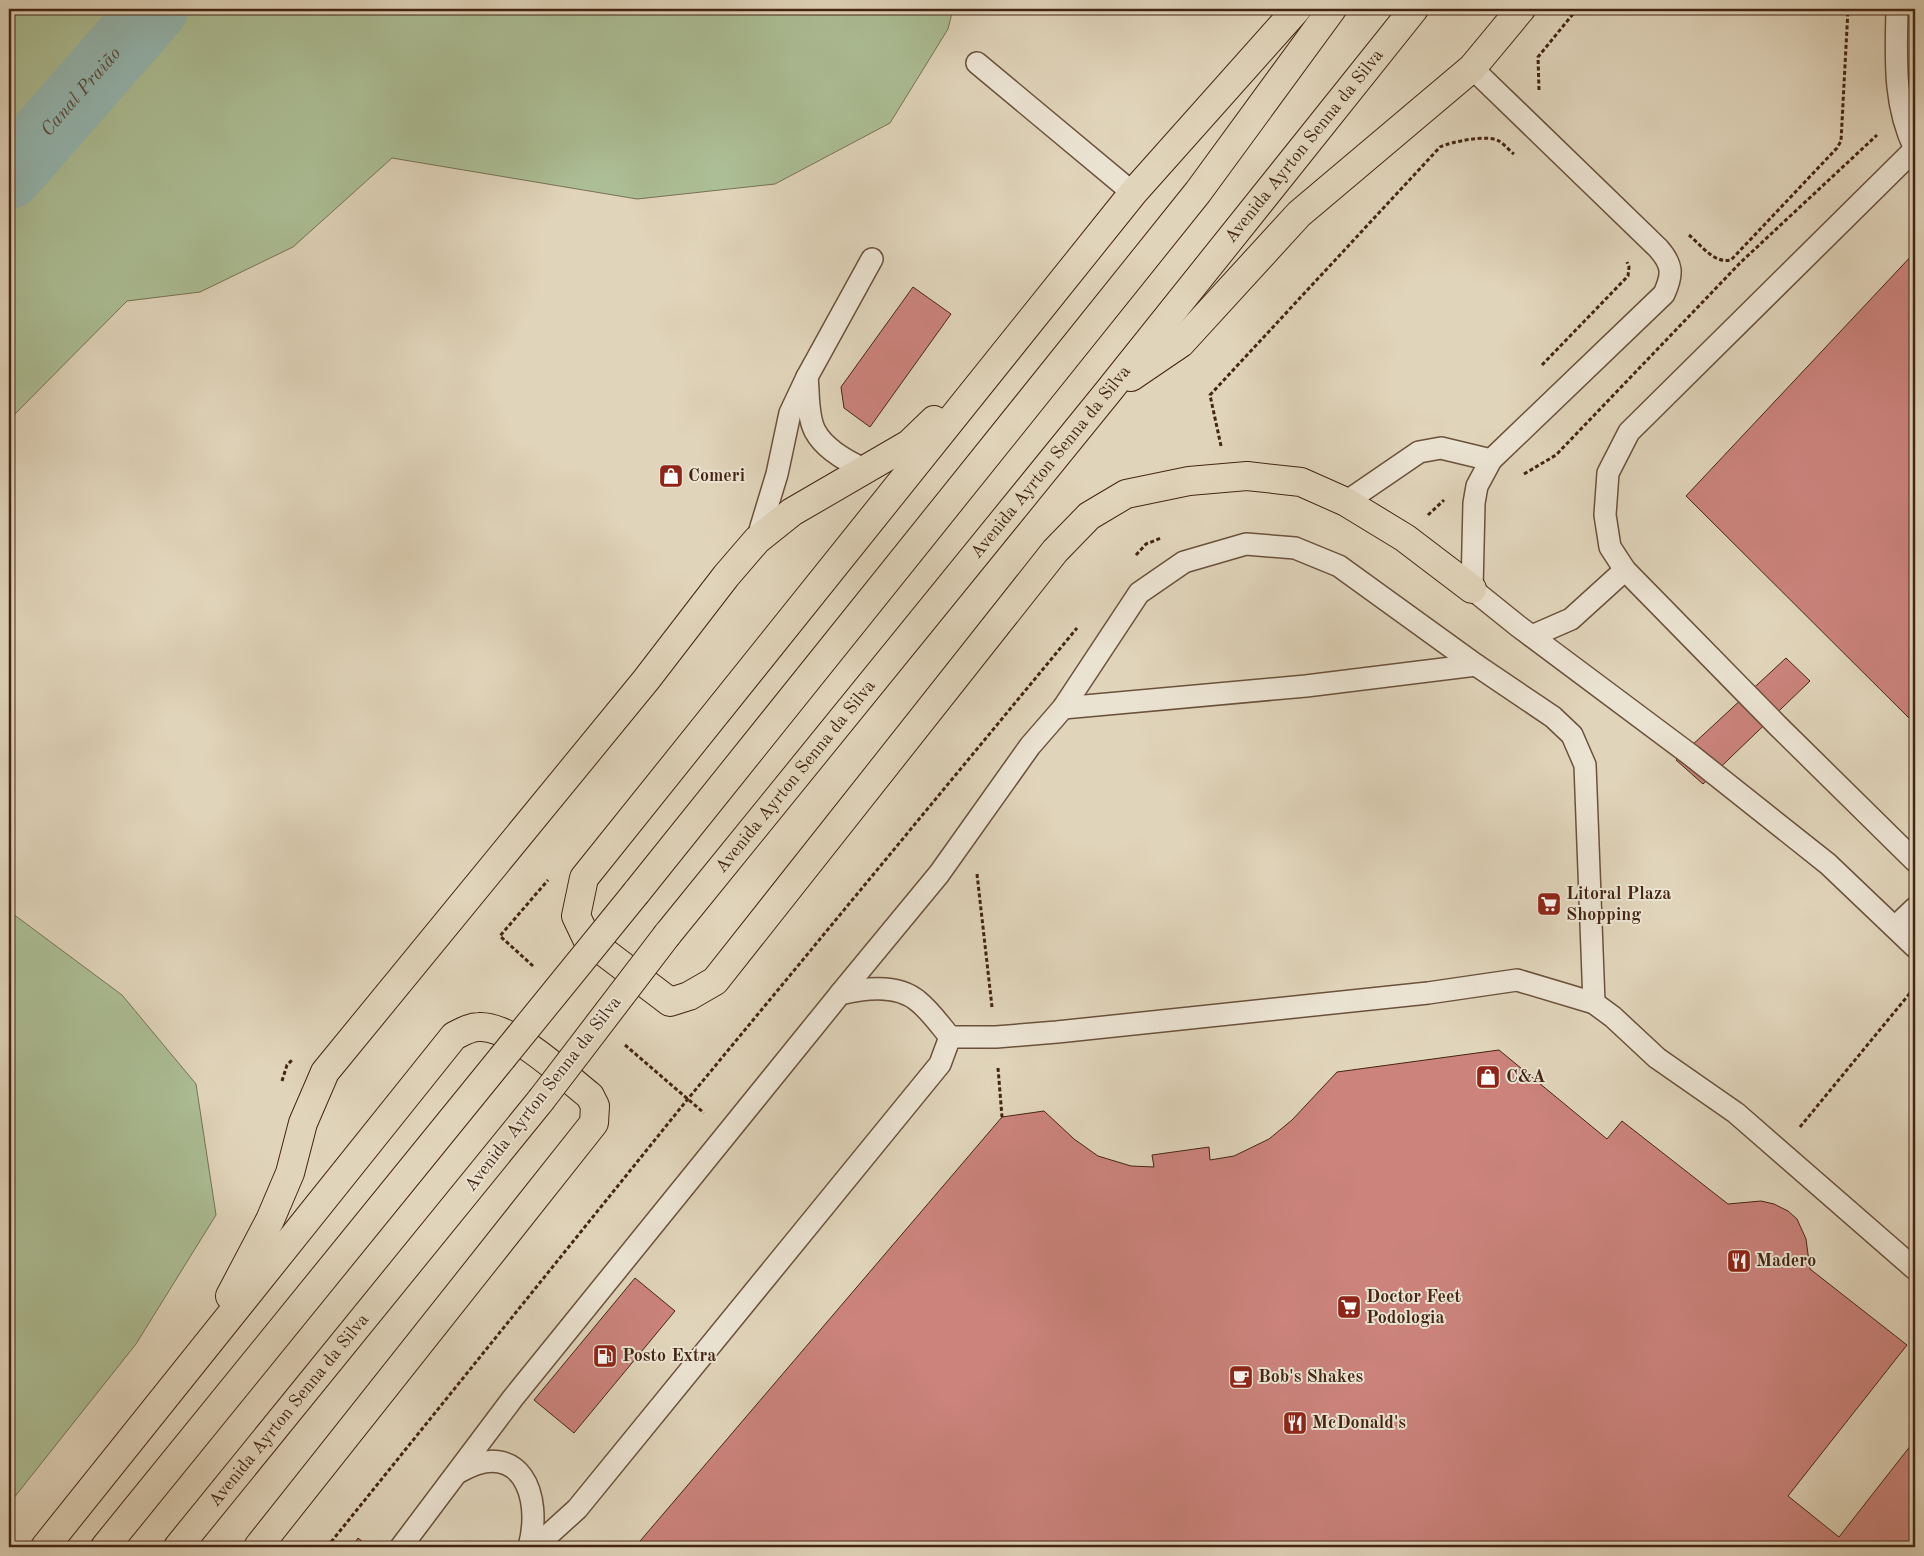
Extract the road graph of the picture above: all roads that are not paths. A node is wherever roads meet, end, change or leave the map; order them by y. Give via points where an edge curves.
1 (1297, 9) edge
2 (1332, 9) edge
3 (1414, 9) edge
4 (1521, 9) edge
5 (1898, 9) edge
6 (977, 63) dead end
7 (1472, 68) junction
8 (1915, 149) edge
9 (1133, 193) junction
10 (872, 260) dead end
11 (1012, 344) junction
12 (807, 377) junction
13 (1107, 393) junction
14 (1491, 460) junction
15 (866, 470) junction
16 (1346, 502) junction
17 (757, 540) junction
18 (1625, 570) junction
19 (1472, 589) junction
20 (1532, 636) junction
21 (1476, 665) junction
22 (1063, 708) junction
23 (1915, 861) edge
24 (1915, 908) edge
25 (1895, 927) junction
26 (1915, 947) edge
27 (840, 994) junction
28 (1594, 1003) junction
29 (950, 1037) junction
30 (1915, 1269) edge
31 (205, 1347) junction
32 (456, 1474) junction
33 (274, 1535) edge
34 (45, 1547) edge
35 (105, 1547) edge
36 (178, 1547) edge
37 (258, 1547) edge
38 (401, 1547) edge
39 (529, 1547) edge
40 (535, 1547) edge

1 - 9 highway
2 - 35 highway, bridge via 1198,192 636,893
3 - 13 highway, Avenida Ayrton Senna da Silva
4 - 7 highway
5 - 8 lane via 1895,75 1901,113
6 - 9 lane
7 - 13 highway via 1299,214 1181,343
7 - 14 lane via 1658,248 1669,260 1671,279 1664,294
8 - 18 lane via 1629,432 1608,473 1605,515 1610,546
9 - 11 highway
10 - 12 lane
11 - 15 highway via 909,444
11 - 16 highway via 584,878 576,916 587,939 670,1002 689,996 715,981 1055,551 1089,516 1126,494 1189,481 1246,476 1301,482
12 - 15 lane via 815,431 832,450
12 - 17 lane via 790,413 777,474
13 - 36 highway, Avenida Ayrton Senna da Silva, bridge via 667,935 541,1100
14 - 16 lane via 1441,448 1419,452
14 - 19 lane via 1477,486 1474,503
15 - 17 highway via 792,512
16 - 19 highway via 1405,538
17 - 31 highway via 325,1072 303,1123 290,1172 270,1220
18 - 20 lane via 1571,620
18 - 23 lane
19 - 20 lane
20 - 25 lane via 1692,756 1828,864
21 - 22 lane via 1306,686
21 - 22 lane via 1339,566 1295,548 1246,544 1184,562 1139,593
21 - 28 lane via 1554,717 1572,735 1585,765
22 - 27 lane via 1030,746 938,874
24 - 25 lane
25 - 26 lane
27 - 29 lane via 869,987 899,992 918,1000
27 - 32 lane via 513,1398
28 - 29 lane via 1517,980 1428,993 1057,1032
28 - 30 lane via 1613,1016 1657,1058 1736,1113
29 - 40 lane via 940,1064 578,1509
31 - 33 highway via 454,1036 480,1027 516,1038 590,1096 596,1114 594,1123
31 - 34 highway
32 - 38 lane
32 - 39 lane via 486,1460 498,1460 525,1481 532,1497 534,1517
33 - 37 highway

